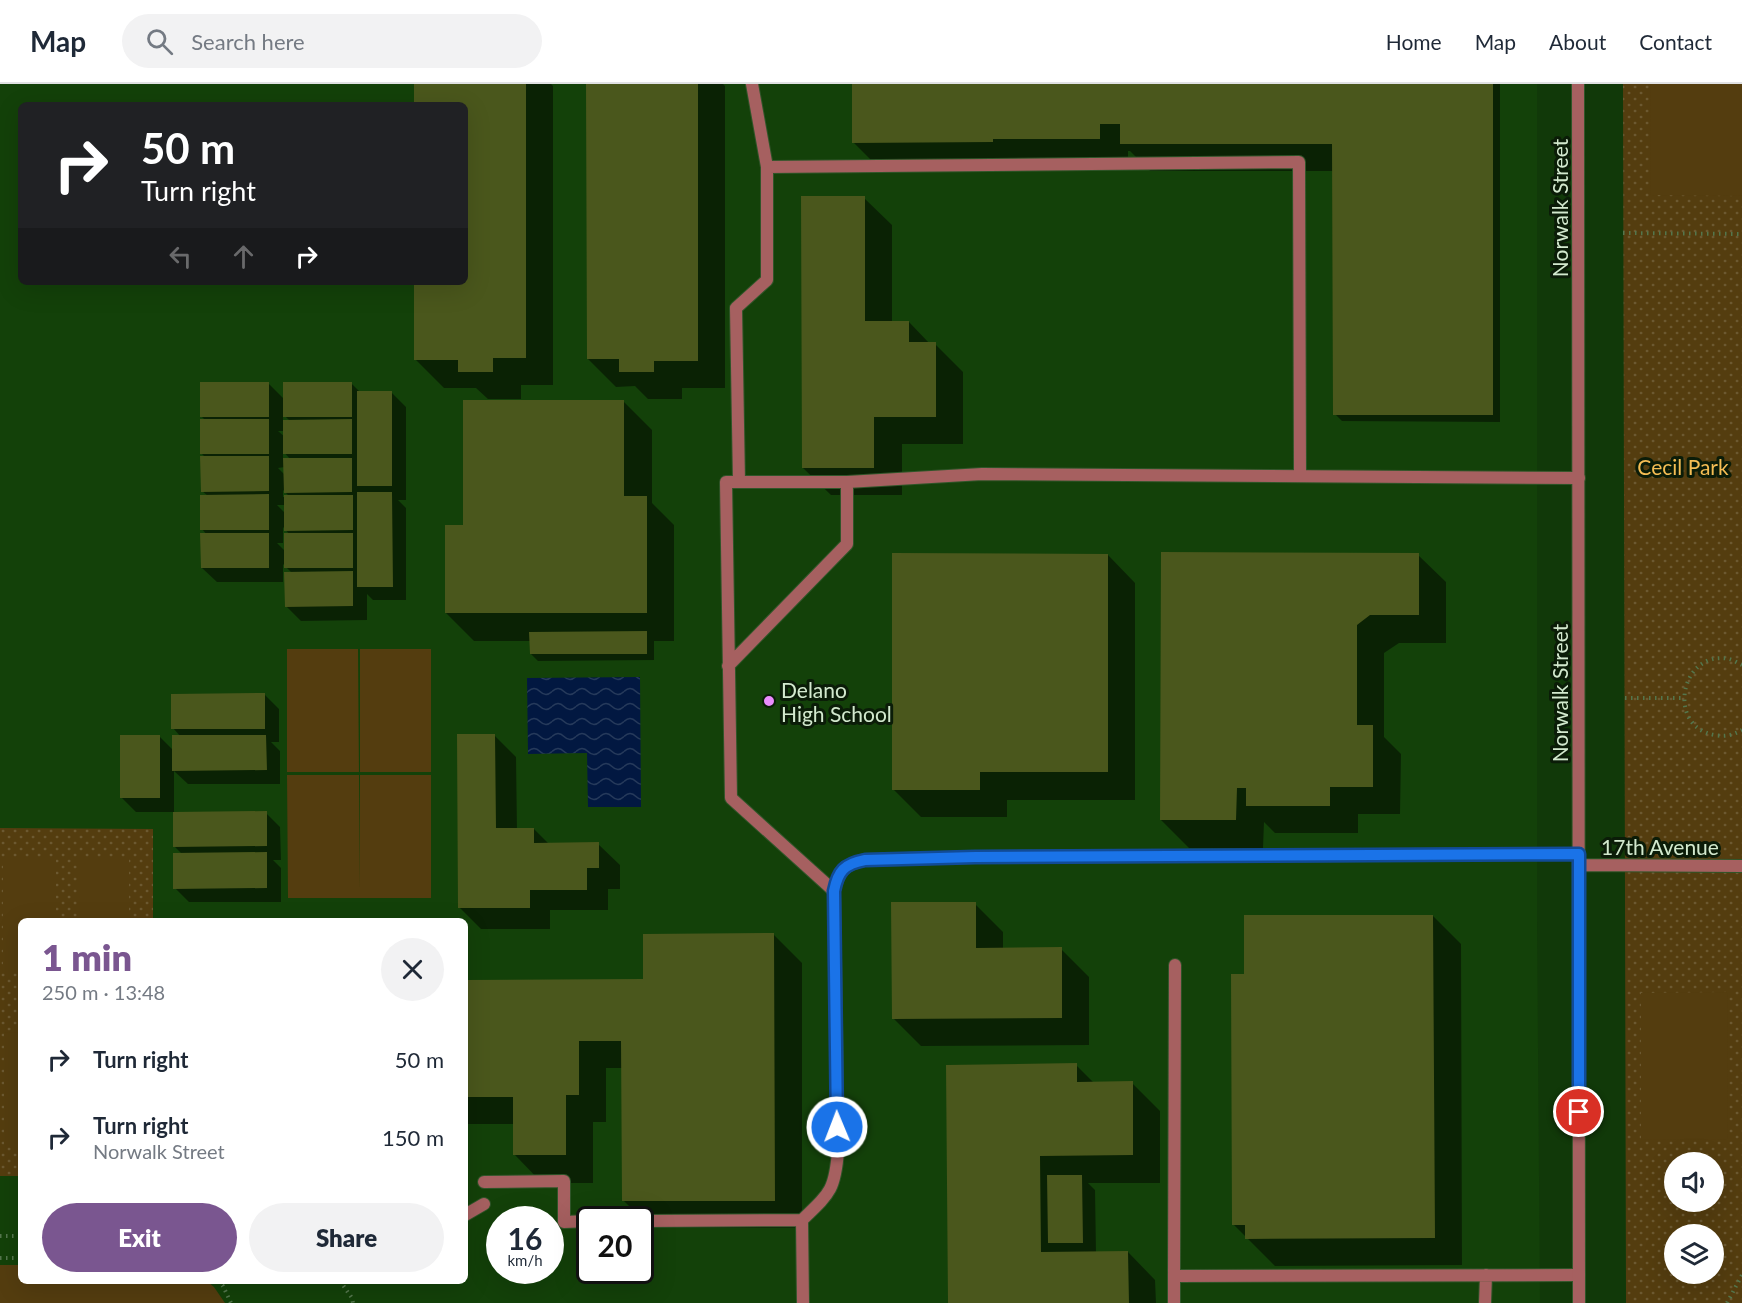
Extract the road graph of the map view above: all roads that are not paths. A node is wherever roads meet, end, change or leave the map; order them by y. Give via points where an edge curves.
1 (752, 84) edge
2 (1578, 84) edge
3 (766, 167) junction
4 (1300, 475) junction
5 (1579, 478) junction
6 (739, 482) junction
7 (847, 482) junction
8 (728, 666) junction
9 (1579, 859) junction
10 (1742, 866) edge
11 (834, 891) junction
12 (1175, 965) dead end
13 (484, 1182) dead end
14 (484, 1204) dead end
15 (468, 1213) edge
16 (802, 1220) junction
17 (576, 1221) edge
18 (654, 1221) edge
19 (1486, 1275) junction
20 (1579, 1275) junction
21 (1174, 1276) junction
22 (803, 1303) edge
23 (1174, 1303) edge
24 (1485, 1303) edge
25 (1579, 1303) edge

1 - 3 street
2 - 5 street, Norwalk Street
3 - 4 street via 1299,162
3 - 6 street via 766,280 736,308
4 - 5 street
4 - 7 street via 982,474
5 - 9 street, Norwalk Street
6 - 7 street
6 - 8 street via 726,482
7 - 8 street via 847,544
8 - 11 street via 731,798
9 - 10 street, 17th Avenue
9 - 11 street, 17th Avenue via 865,860 845,867
9 - 20 street, Norwalk Street
11 - 16 street via 837,1169 827,1196
12 - 21 street
13 - 17 street via 564,1181 564,1221
14 - 15 street
16 - 18 street
16 - 22 street
19 - 20 street
19 - 21 street
19 - 24 street
20 - 25 street, Norwalk Street
21 - 23 street

